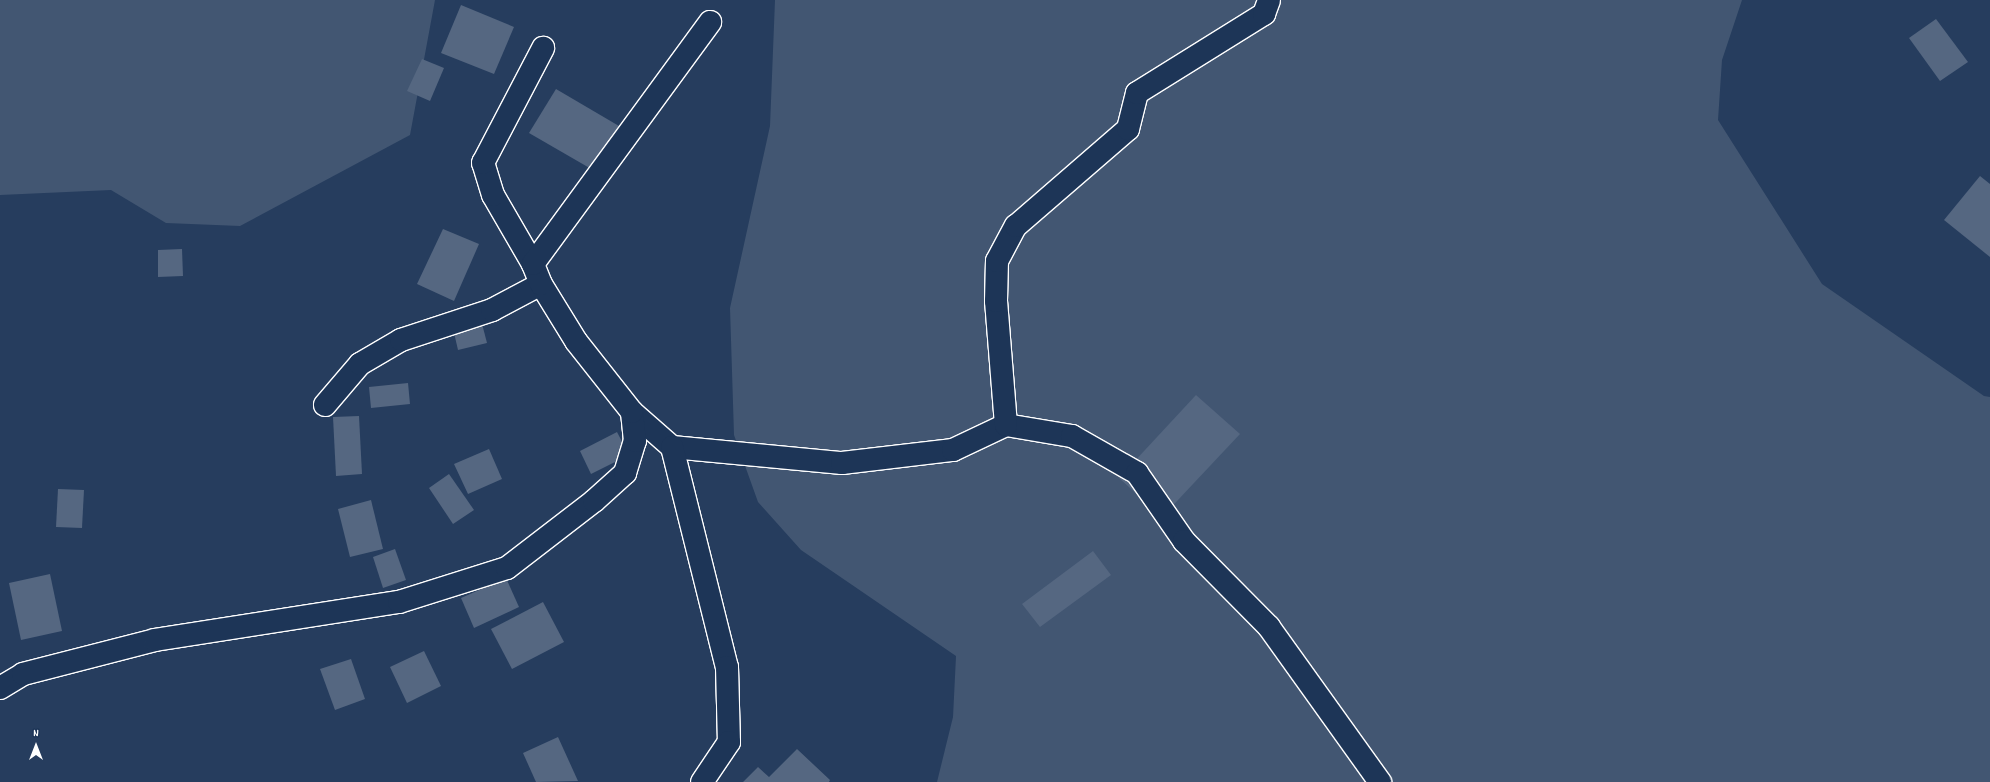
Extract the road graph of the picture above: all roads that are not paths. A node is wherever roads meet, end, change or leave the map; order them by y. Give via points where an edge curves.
1 (1269, 0) edge
2 (710, 22) dead end
3 (543, 48) dead end
4 (533, 264) junction
5 (541, 284) junction
6 (325, 405) dead end
7 (632, 412) junction
8 (1006, 425) junction
9 (672, 447) junction
10 (0, 688) edge
11 (702, 782) edge
12 (1380, 782) edge

1 - 8 street via 1264,14 1137,93 1128,129 1016,226 997,261 996,300
2 - 4 street
3 - 4 street via 483,163 492,195
4 - 5 street
5 - 6 street via 492,310 401,340 360,364
5 - 7 street via 576,341
7 - 9 street
7 - 10 street via 635,441 625,473 594,501 507,568 399,602 155,640 23,674
8 - 9 street via 953,450 842,462
8 - 12 street via 1072,436 1137,473 1184,541 1268,627
9 - 11 street via 727,667 729,742

